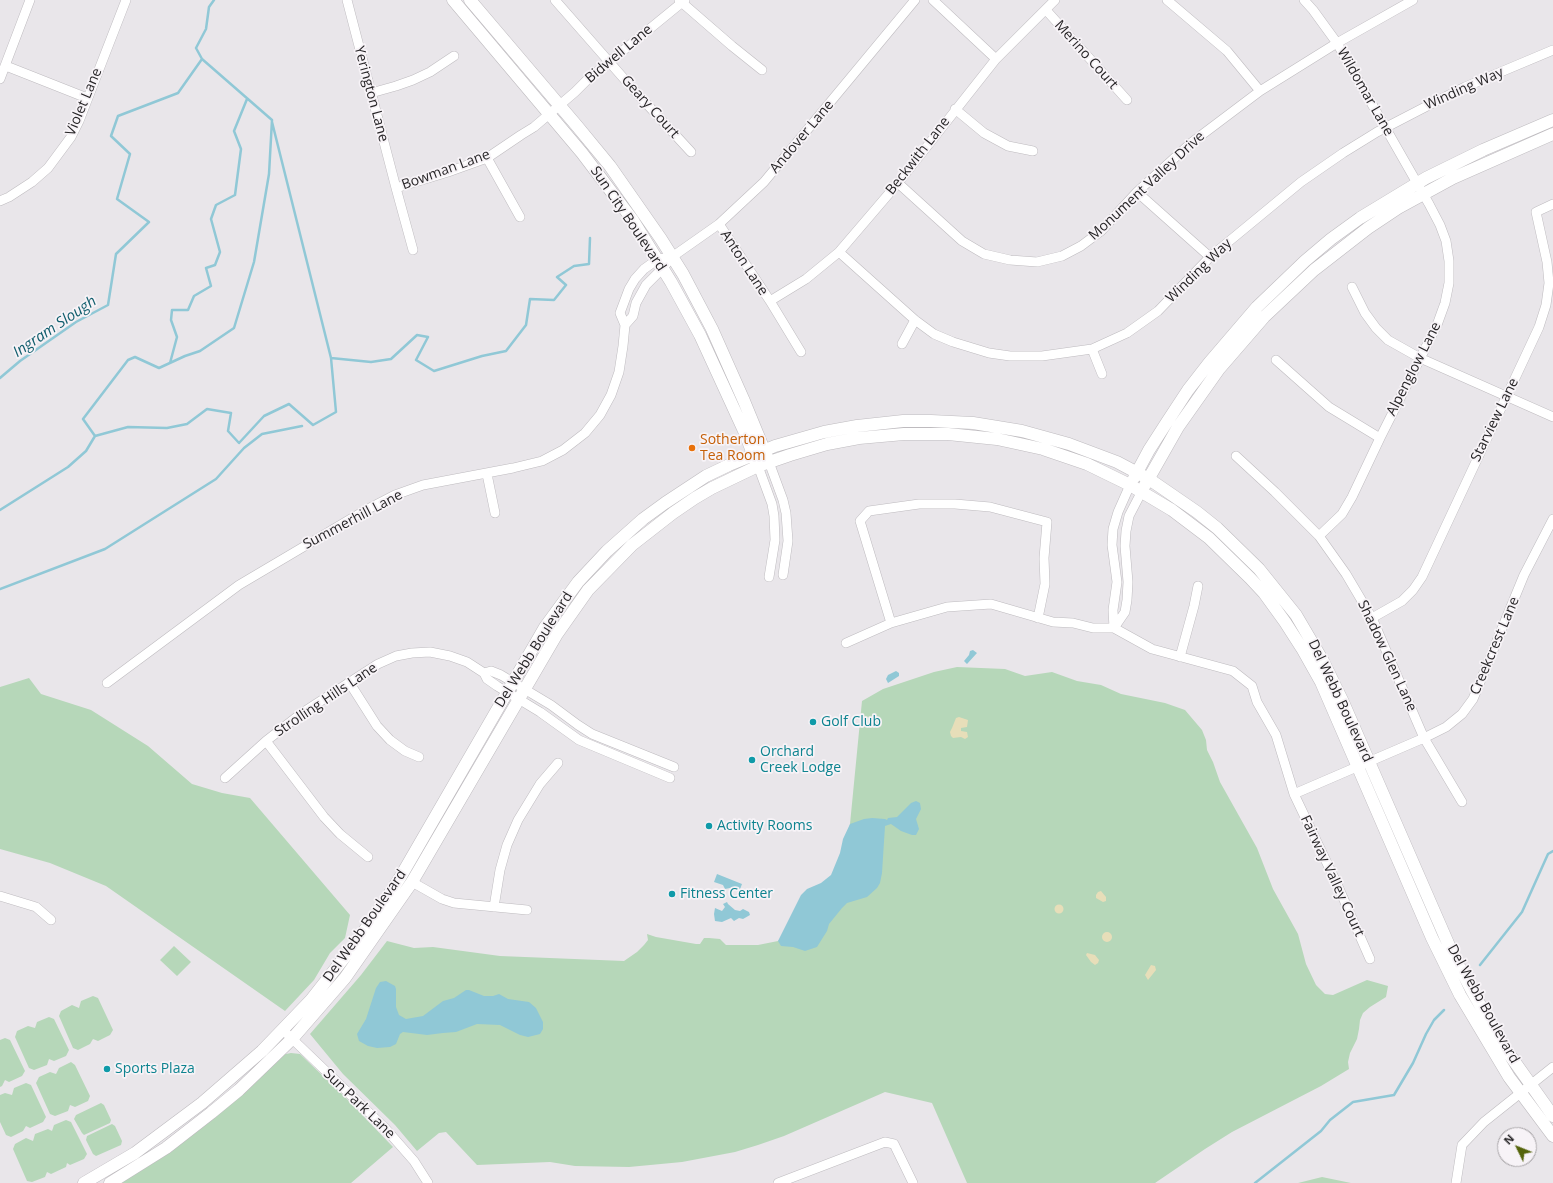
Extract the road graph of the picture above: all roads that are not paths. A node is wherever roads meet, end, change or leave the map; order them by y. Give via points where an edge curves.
1 (30, 0) edge
2 (126, 0) edge
3 (347, 0) edge
4 (453, 0) edge
5 (470, 0) edge
6 (555, 0) edge
7 (915, 0) edge
8 (933, 0) edge
9 (1055, 0) edge
10 (1167, 0) edge
11 (1304, 0) edge
12 (1413, 0) edge
13 (682, 1) edge
14 (1046, 10) junction
15 (1337, 43) junction
16 (1553, 50) edge
17 (454, 56) dead end
18 (996, 58) junction
19 (609, 62) junction
20 (6, 66) junction
21 (762, 70) dead end
22 (0, 78) edge
23 (1260, 91) junction
24 (371, 93) junction
25 (87, 98) junction
26 (1127, 100) dead end
27 (955, 109) junction
28 (555, 110) junction
29 (1553, 120) edge
30 (1384, 127) junction
31 (1553, 134) edge
32 (1034, 151) dead end
33 (691, 152) dead end
34 (487, 158) junction
35 (898, 183) junction
36 (396, 188) junction
37 (1420, 188) junction
38 (1138, 192) junction
39 (0, 201) edge
40 (1553, 204) edge
41 (520, 217) dead end
42 (719, 224) junction
43 (413, 250) dead end
44 (839, 252) junction
45 (672, 257) junction
46 (1210, 257) junction
47 (660, 264) junction
48 (1352, 287) dead end
49 (770, 302) junction
50 (915, 320) junction
51 (625, 325) junction
52 (902, 344) dead end
53 (1092, 348) junction
54 (801, 352) dead end
55 (1420, 358) junction
56 (1276, 360) dead end
57 (1102, 374) dead end
58 (1507, 398) junction
59 (1553, 417) edge
60 (1380, 438) junction
61 (759, 452) junction
62 (1236, 456) dead end
63 (763, 464) junction
64 (1137, 472) junction
65 (487, 474) junction
66 (1148, 479) junction
67 (1130, 485) junction
68 (1142, 491) junction
69 (495, 513) dead end
70 (1553, 519) edge
71 (1319, 536) junction
72 (783, 575) dead end
73 (769, 577) dead end
74 (1198, 586) dead end
75 (1038, 618) junction
76 (1372, 618) junction
77 (891, 624) junction
78 (1114, 628) junction
79 (846, 643) dead end
80 (1180, 657) junction
81 (349, 682) junction
82 (106, 683) dead end
83 (510, 687) junction
84 (521, 694) junction
85 (1424, 738) junction
86 (266, 741) junction
87 (420, 756) dead end
88 (558, 763) dead end
89 (1363, 764) junction
90 (674, 767) dead end
91 (225, 778) dead end
92 (670, 778) dead end
93 (1294, 794) junction
94 (1462, 802) dead end
95 (368, 857) dead end
96 (412, 882) junction
97 (0, 896) edge
98 (494, 907) junction
99 (527, 910) dead end
100 (51, 920) dead end
101 (1370, 958) dead end
102 (283, 1030) junction
103 (292, 1039) junction
104 (1553, 1067) edge
105 (1525, 1089) junction
106 (1553, 1116) edge
107 (1553, 1136) edge
108 (84, 1183) edge
109 (110, 1183) edge
110 (428, 1183) edge
111 (778, 1183) edge
112 (913, 1183) edge
113 (1456, 1183) edge

1 - 20 street
2 - 25 street, Violet Lane
3 - 24 street, Yerington Lane
4 - 28 street, Sun City Boulevard
5 - 28 street, Sun City Boulevard
6 - 19 street, Geary Court
7 - 42 street, Andover Lane via 764,182
8 - 18 street
9 - 14 street, Beckwith Lane
10 - 23 street via 1227,51
11 - 15 street, Wildomar Lane
12 - 15 street, Monument Valley Drive
13 - 19 street, Bidwell Lane
13 - 21 street
14 - 18 street, Beckwith Lane
14 - 26 street, Merino Court
15 - 23 street, Monument Valley Drive
15 - 30 street, Wildomar Lane
16 - 30 street, Winding Way via 1465,87
17 - 24 street via 413,80
18 - 27 street, Beckwith Lane
19 - 28 street, Bidwell Lane
19 - 33 street, Geary Court
20 - 22 street
20 - 25 street
23 - 38 street, Monument Valley Drive via 1191,143
24 - 36 street, Yerington Lane
25 - 39 street, Violet Lane via 71,137 48,168 32,182
27 - 32 street via 984,133 1008,146
27 - 35 street, Beckwith Lane
28 - 34 street, Bowman Lane
28 - 45 street, Sun City Boulevard via 626,188
28 - 47 street, Sun City Boulevard
29 - 37 street via 1483,150
30 - 37 street, Wildomar Lane
30 - 46 street, Winding Way via 1301,182
31 - 37 street via 1453,178
34 - 36 street, Bowman Lane
34 - 41 street
35 - 38 street, Monument Valley Drive via 962,240 984,254 1010,260 1037,262 1062,256 1081,246 1101,231
35 - 44 street, Beckwith Lane
36 - 43 street, Yerington Lane
37 - 55 street, Alpenglow Lane via 1440,225 1449,261 1449,283 1445,303
37 - 64 street via 1360,218 1331,239 1279,285 1231,336 1188,390
37 - 66 street via 1398,208 1340,249 1264,317 1218,369 1178,428
38 - 46 street
40 - 58 street, Starview Lane via 1536,212 1548,262 1546,305 1539,327
42 - 45 street, Andover Lane
42 - 49 street, Anton Lane
44 - 49 street, Beckwith Lane via 806,279
44 - 50 street, Winding Way
45 - 47 street, Summerhill Lane
45 - 61 street, Sun City Boulevard via 712,329 739,388
46 - 53 street, Winding Way via 1158,311 1127,333
47 - 51 street, Summerhill Lane via 636,302 633,316
47 - 51 street, Summerhill Lane via 644,269 629,289 620,313
47 - 61 street, Sun City Boulevard via 700,335
48 - 55 street via 1376,328 1388,340
49 - 54 street, Anton Lane
50 - 52 street
50 - 53 street, Winding Way via 934,334 989,353 1042,356
51 - 65 street, Summerhill Lane via 619,372 611,395 600,415 585,433 563,450 542,461
53 - 57 street
55 - 58 street
55 - 60 street, Alpenglow Lane
56 - 60 street via 1329,407
58 - 59 street
58 - 76 street, Starview Lane via 1422,577 1402,601
60 - 71 street, Alpenglow Lane via 1352,498 1342,514
61 - 63 street, Sun City Boulevard
61 - 64 street, Del Webb Boulevard via 802,438 857,426 903,421 947,421 997,427 1045,437 1092,452
61 - 83 street, Del Webb Boulevard via 688,487 643,519 607,551 545,627
62 - 71 street, Shadow Glen Lane
63 - 67 street, Del Webb Boulevard via 827,444 859,438 948,434 997,439 1043,450 1086,464
63 - 72 street via 783,500 786,513 788,541
63 - 73 street via 774,516 775,540
63 - 84 street, Del Webb Boulevard via 695,498 651,529 627,550 573,610
64 - 66 street, Del Webb Boulevard
64 - 67 street
65 - 69 street
65 - 82 street, Summerhill Lane via 423,485 395,495 364,511 239,585
66 - 68 street
66 - 89 street, Del Webb Boulevard via 1180,499 1217,528 1273,584 1296,615 1323,661
67 - 68 street, Del Webb Boulevard
67 - 78 street via 1113,529 1112,545 1117,582 1113,610
68 - 78 street via 1126,531 1127,600 1125,612
68 - 89 street, Del Webb Boulevard via 1209,538 1264,593 1294,635
70 - 85 street, Creekcrest Lane via 1524,575 1473,699 1462,714 1446,727
71 - 76 street, Shadow Glen Lane via 1346,574
74 - 80 street
75 - 77 street via 991,604 947,607
75 - 77 street via 1045,584 1047,522 990,507 919,504 869,510 860,521
75 - 78 street via 1093,628
76 - 85 street, Shadow Glen Lane
77 - 79 street
78 - 80 street, Fairway Valley Court via 1152,649
80 - 93 street, Fairway Valley Court via 1233,671 1252,686 1257,702 1276,735
81 - 83 street, Strolling Hills Lane via 396,656 430,652 466,662 484,673 491,672
81 - 86 street, Strolling Hills Lane
81 - 87 street via 377,726 390,740 405,751
83 - 84 street, Strolling Hills Lane
83 - 102 street, Del Webb Boulevard via 379,910 335,970
84 - 90 street via 551,705 592,734
84 - 92 street via 544,715 579,740
84 - 96 street, Del Webb Boulevard
85 - 89 street, Creekcrest Lane
85 - 94 street, Shadow Glen Lane
86 - 91 street, Strolling Hills Lane
86 - 95 street via 324,817
88 - 98 street via 537,789 515,826 500,870
89 - 93 street, Creekcrest Lane
89 - 105 street, Del Webb Boulevard via 1443,962 1478,1028
93 - 101 street, Fairway Valley Court
96 - 98 street via 454,903
96 - 103 street, Del Webb Boulevard via 345,978
97 - 100 street via 36,907
98 - 99 street
102 - 103 street, Sun Park Lane
102 - 108 street, Del Webb Boulevard via 231,1080 178,1122 135,1153
103 - 109 street, Del Webb Boulevard via 211,1113 166,1148
103 - 110 street, Sun Park Lane via 385,1128 414,1161
104 - 105 street
105 - 106 street, Del Webb Boulevard
105 - 107 street, Del Webb Boulevard
105 - 113 street via 1484,1122 1462,1145
111 - 112 street via 885,1142 894,1144

